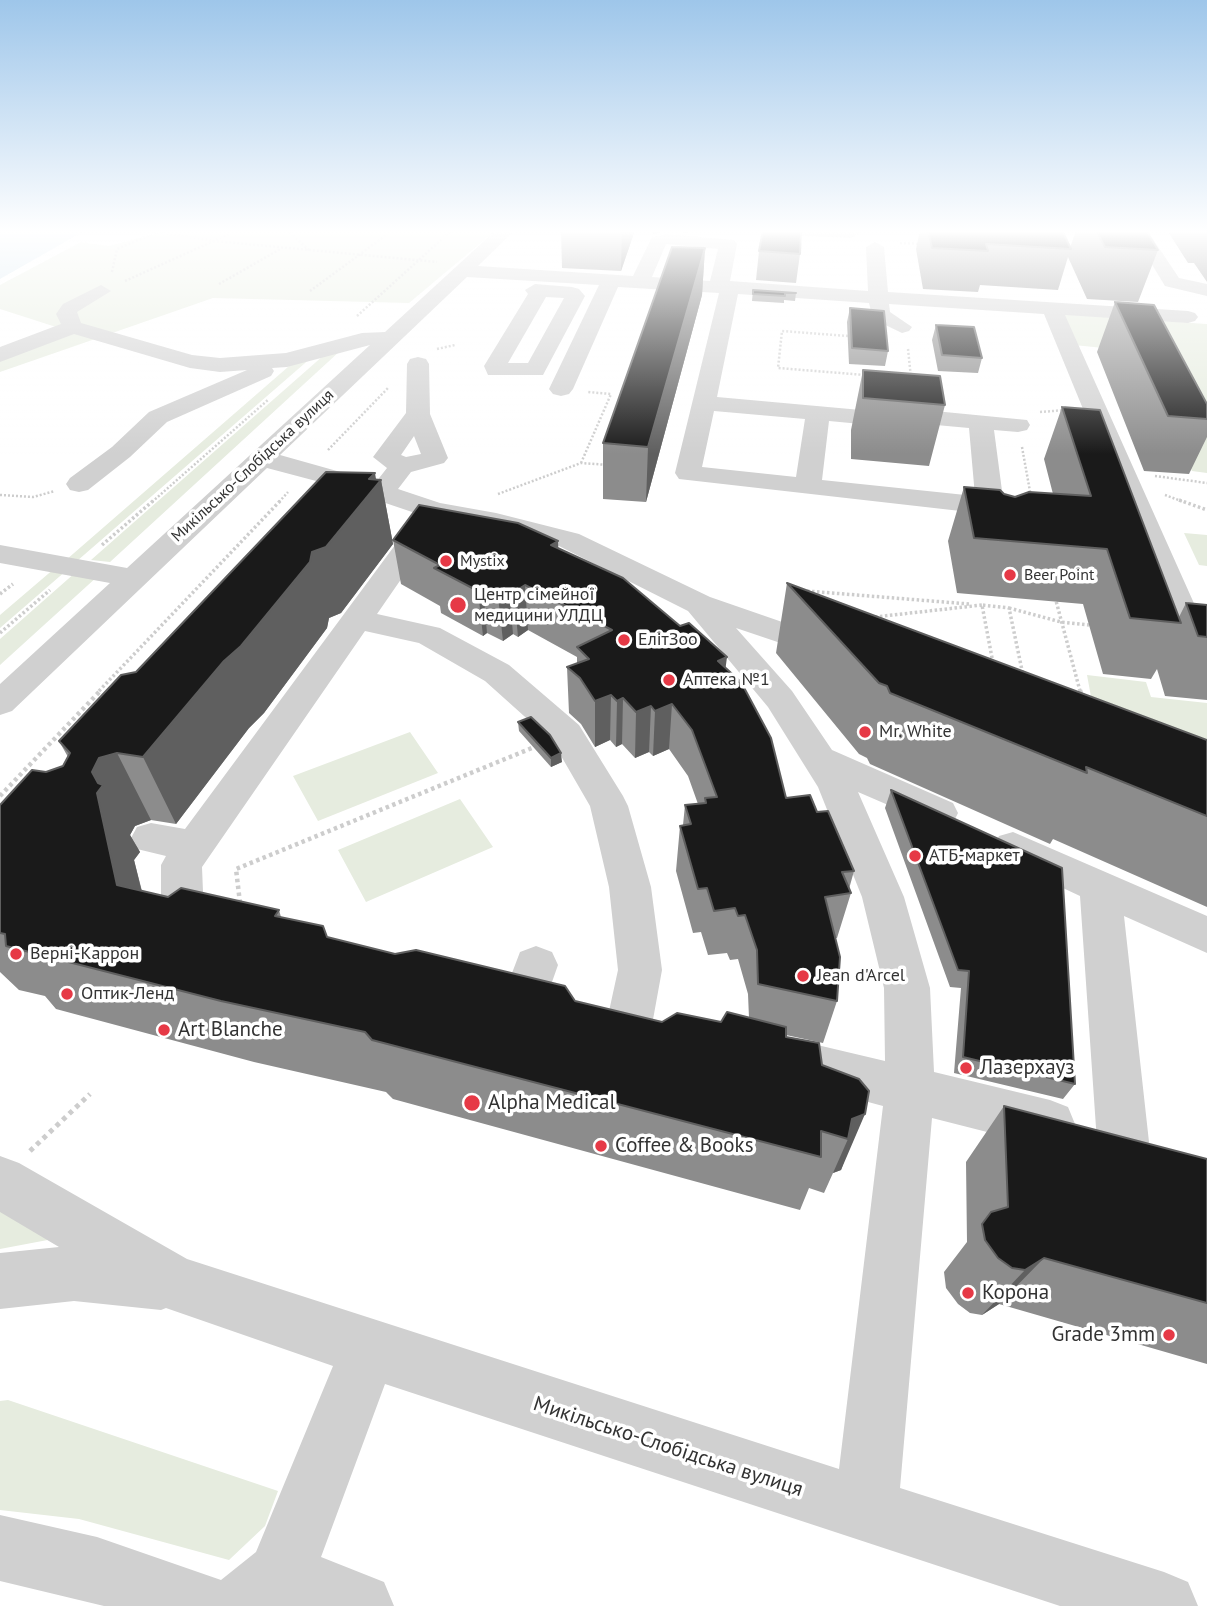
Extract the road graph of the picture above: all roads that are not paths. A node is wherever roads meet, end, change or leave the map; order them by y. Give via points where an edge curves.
1 (76, 305) edge
2 (419, 305) edge
3 (600, 305) edge
4 (720, 305) edge
5 (879, 305) edge
6 (1042, 305) edge
7 (1076, 305) edge
8 (1051, 307) junction
9 (1078, 309) junction
10 (1188, 317) dead end
11 (73, 327) junction
12 (902, 327) dead end
13 (390, 338) junction
14 (0, 355) edge
15 (426, 357) road end
16 (287, 360) junction
17 (561, 389) road end
18 (704, 403) junction
19 (818, 413) junction
20 (418, 414) junction
21 (981, 422) junction
22 (1018, 425) road end
23 (261, 458) junction
24 (402, 466) junction
25 (79, 484) road end
26 (808, 486) junction
27 (382, 492) junction
28 (990, 506) junction
29 (441, 512) junction
30 (997, 540) edge
31 (0, 554) edge
32 (133, 578) junction
33 (699, 604) junction
34 (357, 620) junction
35 (1207, 641) edge
36 (851, 659) edge
37 (0, 703) edge
38 (820, 758) junction
39 (151, 838) dead end
40 (195, 846) junction
41 (1100, 887) junction
42 (1207, 935) edge
43 (250, 938) edge
44 (571, 1006) edge
45 (751, 1052) edge
46 (910, 1088) junction
47 (1123, 1142) junction
48 (1171, 1156) edge
49 (10, 1171) edge
50 (0, 1281) edge
51 (174, 1283) junction
52 (369, 1349) junction
53 (866, 1511) junction
54 (0, 1548) edge
55 (261, 1591) edge
56 (200, 1606) edge
57 (360, 1606) edge
58 (1164, 1606) edge

1 - 11 street via 66,314
2 - 13 street, Микільсько-Слобідська вулиця
3 - 17 street
4 - 18 street
5 - 12 street via 880,315
6 - 8 street
7 - 9 street
8 - 9 street
8 - 35 street via 1187,623
9 - 10 street
11 - 14 street
11 - 16 street via 190,361 220,365
13 - 16 street via 362,339
13 - 23 street, Микільсько-Слобідська вулиця
15 - 20 street
16 - 25 street via 158,417
18 - 19 street
18 - 26 street via 688,473
19 - 21 street
19 - 26 street
20 - 24 street via 386,457
20 - 24 street via 435,458
21 - 22 street
21 - 28 street
23 - 27 street
23 - 32 street, Микільсько-Слобідська вулиця
24 - 27 street
26 - 28 street
27 - 29 street
28 - 30 street
29 - 33 street via 569,540
29 - 34 street
31 - 32 street
32 - 37 street, Микільсько-Слобідська вулиця
33 - 36 street
33 - 38 street via 780,699
34 - 40 street via 341,658
34 - 44 street via 429,635 497,673 566,734 609,806 630,887 640,970
38 - 41 street
38 - 46 street via 836,785 887,910 907,988
39 - 40 street
40 - 43 street via 181,865 182,898 206,924
41 - 42 street
41 - 47 street
45 - 46 street
46 - 47 street
46 - 53 street
47 - 48 street
49 - 51 street, Микільсько-Слобідська вулиця
50 - 51 street, Микільсько-Слобідська вулиця via 74,1273
51 - 52 street, Микільсько-Слобідська вулиця
52 - 53 street, Микільсько-Слобідська вулиця
52 - 55 street
53 - 58 street, Микільсько-Слобідська вулиця
54 - 56 street via 97,1570
55 - 57 street

